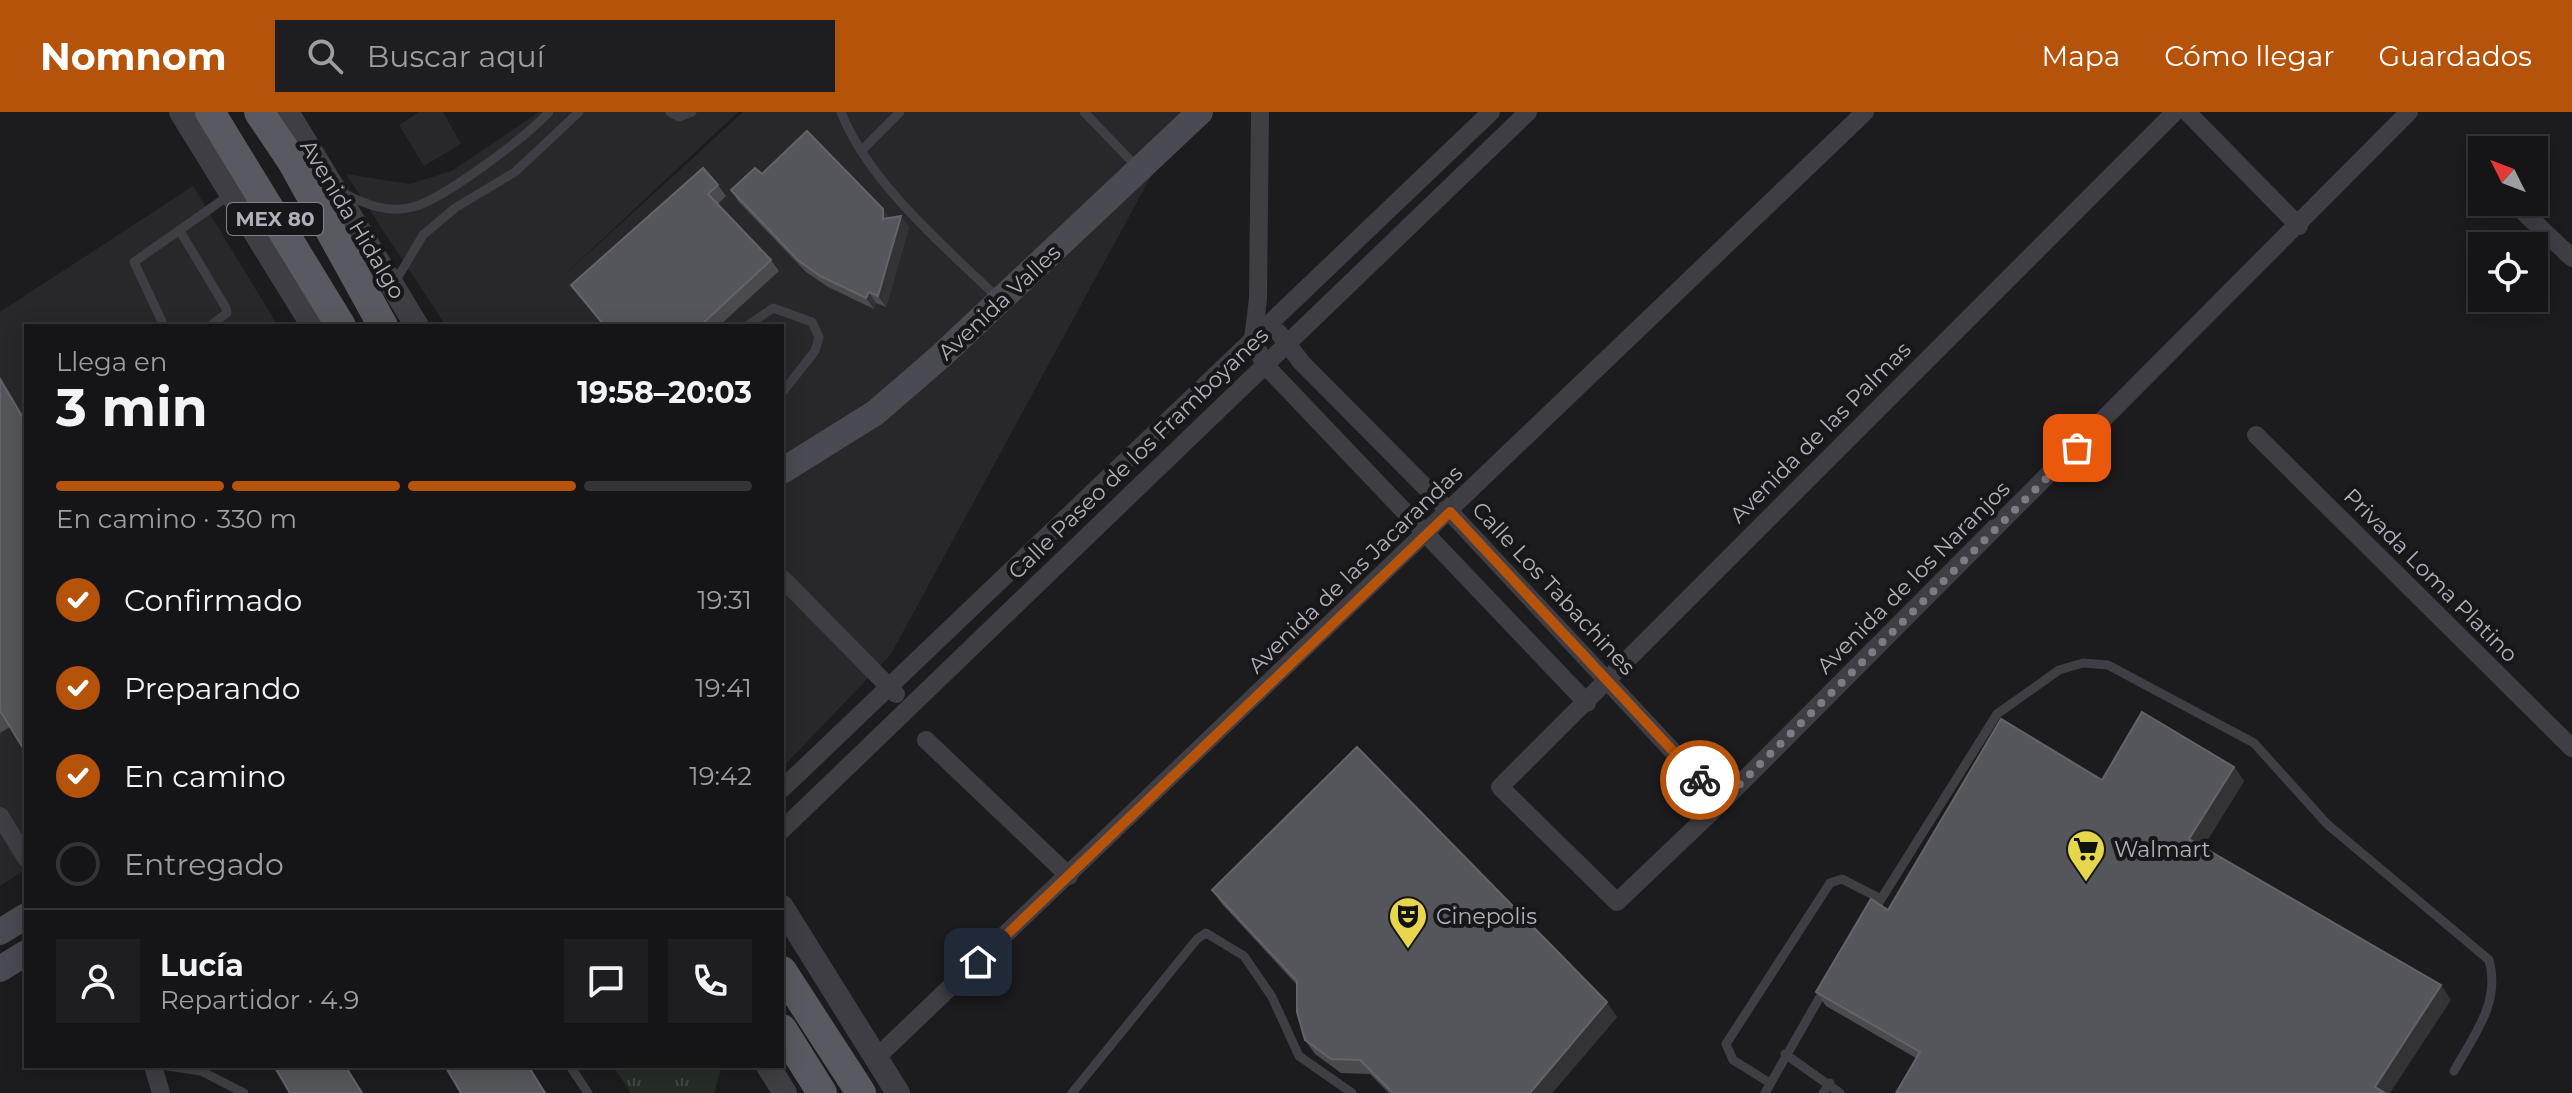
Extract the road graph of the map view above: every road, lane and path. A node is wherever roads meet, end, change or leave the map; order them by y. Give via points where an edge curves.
1 (181, 112) edge
2 (210, 112) edge
3 (259, 112) edge
4 (287, 112) edge
5 (549, 112) edge
6 (579, 112) edge
7 (670, 112) edge
8 (692, 112) edge
9 (841, 112) edge
10 (900, 112) edge
11 (1084, 112) edge
12 (1200, 112) edge
13 (1260, 112) edge
14 (1491, 112) edge
15 (1528, 112) edge
16 (1865, 112) edge
17 (2175, 112) edge
18 (2187, 112) edge
19 (2409, 112) edge
20 (861, 151) junction
21 (1139, 170) junction
22 (338, 191) junction
23 (232, 193) junction
24 (2528, 216) edge
25 (2299, 226) junction
26 (180, 231) junction
27 (2572, 258) edge
28 (393, 285) junction
29 (1258, 299) junction
30 (1001, 300) junction
31 (1272, 321) junction
32 (163, 324) edge
33 (213, 324) edge
34 (312, 324) edge
35 (340, 324) edge
36 (382, 324) edge
37 (416, 324) edge
38 (750, 324) edge
39 (1253, 339) junction
40 (1285, 344) junction
41 (1264, 364) junction
42 (784, 390) edge
43 (2256, 435) dead end
44 (784, 470) edge
45 (1450, 512) junction
46 (1425, 534) junction
47 (784, 580) edge
48 (1607, 679) junction
49 (889, 688) junction
50 (1587, 703) junction
51 (909, 708) junction
52 (926, 740) dead end
53 (2572, 748) edge
54 (789, 783) edge
55 (818, 795) junction
56 (1721, 803) junction
57 (0, 816) edge
58 (784, 828) edge
59 (24, 855) edge
60 (1069, 876) junction
61 (1881, 899) junction
62 (1617, 902) joint
63 (784, 910) edge
64 (24, 917) edge
65 (1865, 925) edge
66 (0, 932) edge
67 (24, 954) edge
68 (0, 969) edge
69 (784, 974) edge
70 (1832, 976) edge
71 (784, 1032) edge
72 (1785, 1054) junction
73 (875, 1059) junction
74 (154, 1068) edge
75 (181, 1068) edge
76 (571, 1068) edge
77 (769, 1068) edge
78 (2454, 1071) dead end
79 (1830, 1083) junction
80 (1767, 1088) edge
81 (161, 1093) edge
82 (244, 1093) edge
83 (588, 1093) edge
84 (785, 1093) edge
85 (822, 1093) edge
86 (861, 1093) edge
87 (898, 1093) edge
88 (1072, 1093) edge
89 (1352, 1093) edge
90 (1823, 1093) edge
91 (1840, 1093) edge

1 - 23 street
2 - 35 main road, MEX 80
3 - 36 main road, MEX 80
4 - 22 street, Avenida Hidalgo
5 - 22 lane via 452,186 415,207 386,210
6 - 28 lane via 515,172 455,208 423,235
7 - 8 lane via 679,117
9 - 20 lane
10 - 20 lane
11 - 21 lane
12 - 21 main road, Avenida Valles
13 - 29 street
14 - 31 street, Calle Paseo de los Framboyanes
15 - 40 street, Calle Paseo de los Framboyanes
16 - 45 street, Avenida de las Jacarandas
17 - 48 street, Avenida de las Palmas
18 - 25 street
19 - 25 street, Avenida de los Naranjos
20 - 30 lane via 925,227
21 - 30 main road, Avenida Valles
22 - 28 street, Avenida Hidalgo
23 - 26 lane
23 - 34 street
24 - 27 street
25 - 56 street, Avenida de los Naranjos
26 - 32 lane via 134,262
26 - 33 lane via 226,308
28 - 37 street, Avenida Hidalgo
29 - 31 street, Calle Los Tabachines
29 - 39 street
30 - 44 main road, Avenida Valles via 875,413
31 - 39 street, Calle Paseo de los Framboyanes
31 - 40 street, Calle Los Tabachines
38 - 42 lane via 773,308 812,322 819,337 815,351
39 - 41 street
39 - 49 street, Calle Paseo de los Framboyanes
40 - 41 street, Calle Paseo de los Framboyanes
40 - 45 street, Calle Los Tabachines
41 - 46 street
41 - 51 street, Calle Paseo de los Framboyanes
43 - 53 street, Privada Loma Platino
45 - 46 street, Avenida de las Jacarandas
45 - 48 street, Calle Los Tabachines
46 - 50 street
46 - 60 street, Avenida de las Jacarandas
47 - 49 street
48 - 50 street, Avenida de las Palmas
48 - 56 street, Calle Los Tabachines
49 - 51 street
49 - 54 street, Calle Paseo de los Framboyanes
50 - 62 street, Avenida de las Palmas via 1500,787
51 - 55 street, Calle Paseo de los Framboyanes
52 - 60 street
54 - 55 street
55 - 58 street, Calle Paseo de los Framboyanes
56 - 62 street, Avenida de los Naranjos
57 - 59 street
60 - 73 street, Avenida de las Jacarandas
61 - 65 lane
61 - 78 lane via 1997,714 2059,670 2083,663 2108,665 2254,743 2327,824 2489,960 2492,1000
61 - 80 lane via 1842,879 1830,883 1726,1044 1733,1060
63 - 73 street
64 - 66 main road
67 - 68 main road
69 - 86 main road
70 - 72 lane
71 - 85 main road
72 - 79 lane
72 - 80 lane
73 - 87 street
74 - 81 street
75 - 82 lane via 201,1071
76 - 83 lane
77 - 84 street
79 - 90 lane
79 - 91 lane
88 - 89 lane via 1206,933 1244,956 1272,997 1299,1056

